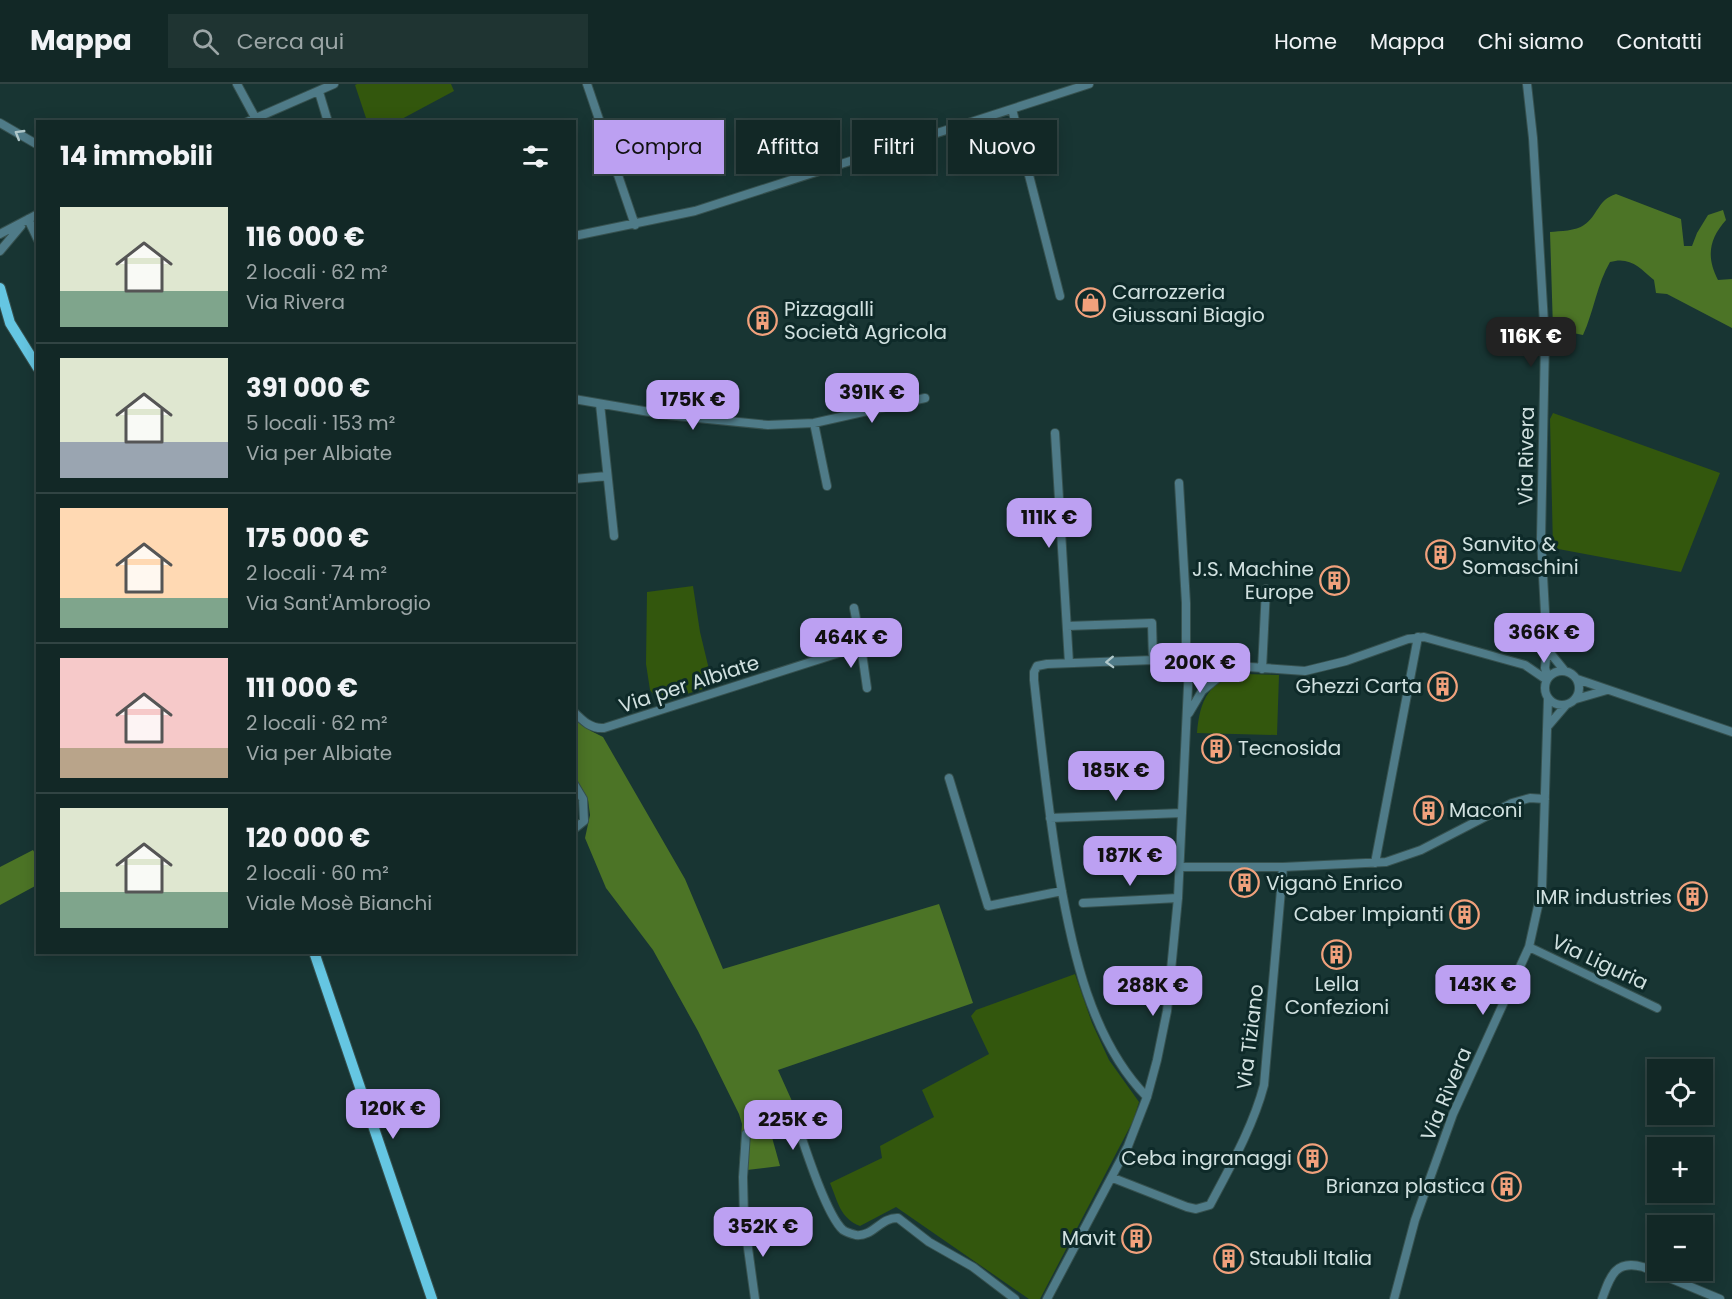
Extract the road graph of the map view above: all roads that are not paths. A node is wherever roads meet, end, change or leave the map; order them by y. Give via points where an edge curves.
1 (237, 84) edge
2 (334, 84) edge
3 (587, 84) edge
4 (1089, 84) edge
5 (1527, 84) edge
6 (319, 92) junction
7 (1012, 109) junction
8 (257, 120) edge
9 (327, 120) edge
10 (0, 123) edge
11 (36, 145) edge
12 (36, 215) edge
13 (26, 221) junction
14 (635, 225) junction
15 (0, 234) edge
16 (576, 236) edge
17 (36, 237) edge
18 (0, 251) edge
19 (0, 288) edge
20 (1060, 297) dead end
21 (2, 301) edge
22 (36, 365) edge
23 (925, 398) dead end
24 (576, 399) edge
25 (600, 404) junction
26 (814, 423) junction
27 (1054, 433) dead end
28 (607, 476) junction
29 (576, 479) edge
30 (1179, 483) dead end
31 (828, 486) dead end
32 (614, 536) dead end
33 (1266, 589) dead end
34 (854, 609) dead end
35 (1067, 626) junction
36 (1418, 637) junction
37 (861, 646) junction
38 (1547, 652) junction
39 (1153, 660) junction
40 (1069, 663) junction
41 (1189, 665) junction
42 (1525, 665) junction
43 (1231, 667) junction
44 (1262, 669) junction
45 (1564, 670) junction
46 (1548, 679) junction
47 (1577, 679) junction
48 (867, 688) dead end
49 (1608, 690) junction
50 (1548, 698) junction
51 (1576, 699) junction
52 (1566, 705) junction
53 (576, 714) edge
54 (1187, 716) junction
55 (1547, 726) junction
56 (1732, 732) edge
57 (949, 778) dead end
58 (576, 787) edge
59 (1545, 799) junction
60 (1182, 813) junction
61 (1050, 818) junction
62 (576, 827) edge
63 (1375, 863) junction
64 (1180, 867) junction
65 (1283, 867) junction
66 (1062, 891) junction
67 (1178, 898) junction
68 (1083, 903) dead end
69 (1529, 947) junction
70 (317, 954) edge
71 (1657, 1008) dead end
72 (1147, 1096) junction
73 (792, 1109) dead end
74 (746, 1134) dead end
75 (1113, 1178) junction
76 (432, 1299) edge
77 (755, 1299) edge
78 (1015, 1299) edge
79 (1047, 1299) edge
80 (1394, 1299) edge
81 (1602, 1299) edge
82 (1720, 1299) edge

1 - 8 street
2 - 6 street
3 - 14 street
4 - 7 street
5 - 38 street, Via Rivera via 1545,340 1541,539
6 - 8 street
6 - 9 street
7 - 14 street via 695,212
7 - 20 street
11 -> 10 street
12 - 13 street
13 - 15 street
13 - 17 street
13 - 18 street
14 - 16 street
19 - 21 main road
21 - 22 main road via 13,329
23 - 26 street
24 - 25 street
25 - 26 street via 768,425
25 - 28 street
26 - 31 street
27 - 35 street
28 - 29 street
28 - 32 street
30 - 41 street
33 - 44 street
34 - 37 street
35 - 39 street via 1152,622
35 - 40 street
36 - 42 street
36 - 44 street via 1316,669
36 - 63 street
37 - 48 street
37 - 53 street, Via per Albiate via 604,728 595,729
38 - 42 street via 1538,664
38 - 45 street
38 - 46 street, Via Rivera
39 -> 40 street
39 - 41 street
40 - 61 street via 1041,664 1034,680
41 - 43 street
41 - 54 street
42 - 46 street
43 - 44 street
43 - 54 street via 1202,691
45 - 46 street
45 - 47 street
46 - 50 street
47 - 49 street
47 - 51 street via 1580,689
49 - 51 street
49 - 56 street
50 - 52 street
50 - 55 street, Via Rivera
51 - 52 street
52 - 55 street
54 - 60 street
55 - 59 street, Via Rivera
57 - 66 street via 988,906
58 - 62 street via 584,799 584,821
59 - 63 street via 1512,803 1411,855
59 - 69 street, Via Rivera via 1542,888
60 - 61 street
60 - 64 street
61 - 66 street
63 - 65 street
64 - 65 street
64 - 67 street
65 - 75 street, Via Tiziano via 1264,1085 1240,1147 1210,1205 1187,1207
66 - 72 street via 1077,962 1094,1009 1116,1054
67 - 68 street
67 - 72 street via 1167,1011
69 - 71 street, Via Liguria
69 - 80 street, Via Rivera via 1453,1114 1415,1220
70 - 76 main road
72 - 75 street
73 - 78 street via 819,1184 838,1223 849,1233 868,1233 898,1218
74 - 77 street via 744,1219
75 - 79 street
81 - 82 street via 1613,1273 1630,1265

